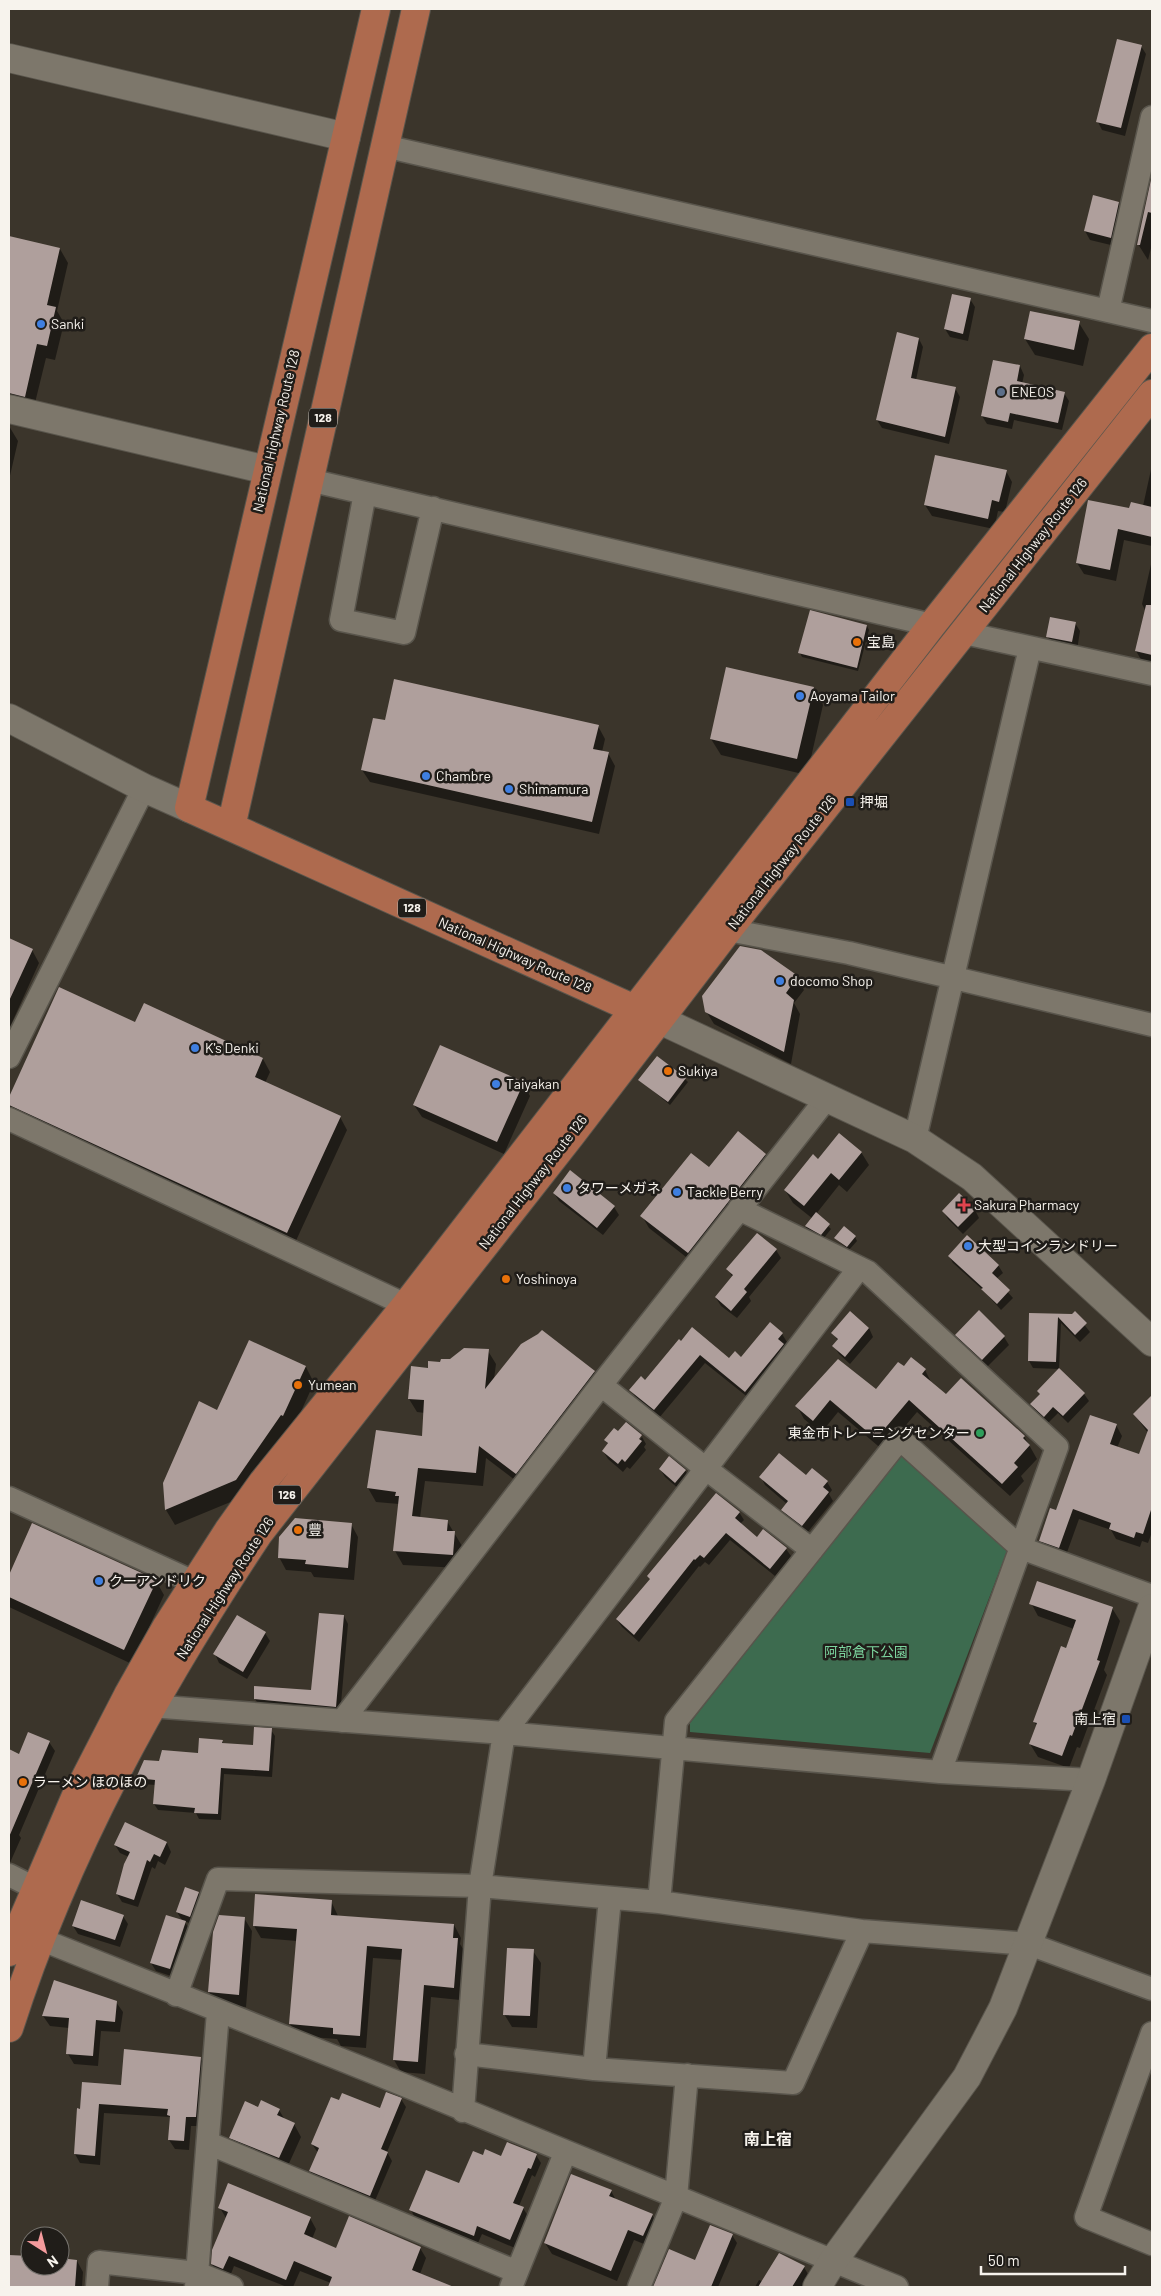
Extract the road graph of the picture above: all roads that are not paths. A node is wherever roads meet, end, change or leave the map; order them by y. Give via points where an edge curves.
1 (376, 9) edge
2 (416, 9) edge
3 (9, 58) edge
4 (1152, 117) edge
5 (346, 137) junction
6 (384, 146) junction
7 (1108, 311) junction
8 (1152, 321) edge
9 (1152, 348) edge
10 (1152, 394) edge
11 (9, 409) edge
12 (267, 470) junction
13 (309, 480) junction
14 (365, 493) junction
15 (433, 508) junction
16 (932, 624) junction
17 (964, 633) junction
18 (1030, 648) junction
19 (1152, 674) edge
20 (9, 718) edge
21 (144, 788) junction
22 (189, 808) junction
23 (231, 827) junction
24 (728, 930) junction
25 (953, 979) junction
26 (634, 1009) junction
27 (660, 1020) junction
28 (1152, 1024) edge
29 (9, 1057) edge
30 (827, 1098) junction
31 (9, 1119) edge
32 (915, 1139) junction
33 (739, 1209) junction
34 (859, 1268) junction
35 (406, 1305) junction
36 (1152, 1342) edge
37 (601, 1385) junction
38 (705, 1468) junction
39 (9, 1498) edge
40 (1021, 1548) junction
41 (812, 1550) junction
42 (196, 1583) junction
43 (1152, 1596) edge
44 (1152, 1608) edge
45 (150, 1706) junction
46 (342, 1721) junction
47 (504, 1733) junction
48 (674, 1748) junction
49 (940, 1772) junction
50 (1091, 1780) junction
51 (9, 1875) edge
52 (480, 1886) junction
53 (36, 1888) junction
54 (610, 1898) junction
55 (659, 1902) junction
56 (862, 1931) junction
57 (40, 1940) junction
58 (1029, 1944) junction
59 (9, 1952) edge
60 (1152, 1988) edge
61 (176, 1995) junction
62 (218, 2012) junction
63 (9, 2028) edge
64 (1152, 2033) edge
65 (466, 2054) junction
66 (594, 2069) junction
67 (687, 2075) junction
68 (463, 2111) junction
69 (208, 2144) junction
70 (566, 2153) junction
71 (676, 2197) junction
72 (1152, 2244) edge
73 (833, 2261) junction
74 (197, 2280) edge
75 (514, 2280) edge
76 (97, 2287) edge
77 (232, 2287) edge
78 (639, 2287) edge
79 (818, 2287) edge
80 (897, 2287) edge

1 - 5 highway, National Highway Route 128
2 - 6 highway, 128
3 - 5 street
4 - 7 street
5 - 6 highway
5 - 12 highway, National Highway Route 128
6 - 7 street
6 - 13 highway, 128
7 - 8 street
9 - 16 highway, National Highway Route 126 / 126
10 - 17 highway, National Highway Route 126 / 126
11 - 12 street
12 - 13 highway
12 - 22 highway, National Highway Route 128
13 - 14 street
13 - 23 highway, 128
14 - 15 street
14 - 15 street via 342,620 404,632
15 - 16 street
16 - 26 highway, National Highway Route 126 / 126
17 - 18 street
17 - 24 highway, National Highway Route 126 / 126
18 - 19 street
18 - 25 street
20 - 21 street
21 - 22 street
21 - 29 street
22 - 23 highway, National Highway Route 128 / 128
23 - 26 highway, National Highway Route 128 / 128
24 - 25 street via 849,953
24 - 27 highway, National Highway Route 126 / 126
25 - 28 street
25 - 32 street
26 - 27 highway, 128
26 - 35 highway, National Highway Route 126 / 126
27 - 30 street
27 - 45 highway, National Highway Route 126 / 126 via 282,1501 214,1600
30 - 32 street
30 - 33 street
31 - 35 street
32 - 36 street via 972,1177
33 - 34 street
33 - 37 street
34 - 38 street
34 - 40 street via 868,1272 1057,1447
35 - 42 highway, National Highway Route 126 / 126 via 263,1482
37 - 38 street
37 - 46 street
38 - 41 street
38 - 47 street
39 - 42 street
40 - 41 street via 900,1439
40 - 43 street
40 - 49 street
41 - 48 street via 676,1721
42 - 53 highway, National Highway Route 126 / 126 via 128,1695 75,1798
44 - 50 street
45 - 46 street
45 - 57 highway, National Highway Route 126 / 126 via 107,1789
46 - 47 street
47 - 48 street
47 - 52 street
48 - 49 street
48 - 55 street
49 - 50 street
50 - 58 street
51 - 53 street
52 - 54 street
52 - 61 street via 218,1879
52 - 65 street
53 - 59 highway, National Highway Route 126 / 126
54 - 55 street
54 - 66 street
55 - 56 street
56 - 58 street
56 - 67 street via 792,2083
57 - 61 street
57 - 63 highway, National Highway Route 126 / 126
58 - 60 street
58 - 73 street via 1003,2008 967,2077
61 - 62 street
62 - 68 street
62 - 69 street
64 - 72 street via 1086,2218
65 - 66 street
65 - 68 street
66 - 67 street
67 - 71 street
68 - 70 street
69 - 74 street
69 - 75 street
70 - 71 street
70 - 75 street
71 - 73 street
71 - 78 street
73 - 79 street
73 - 80 street
74 - 76 street via 99,2262
74 - 77 street

